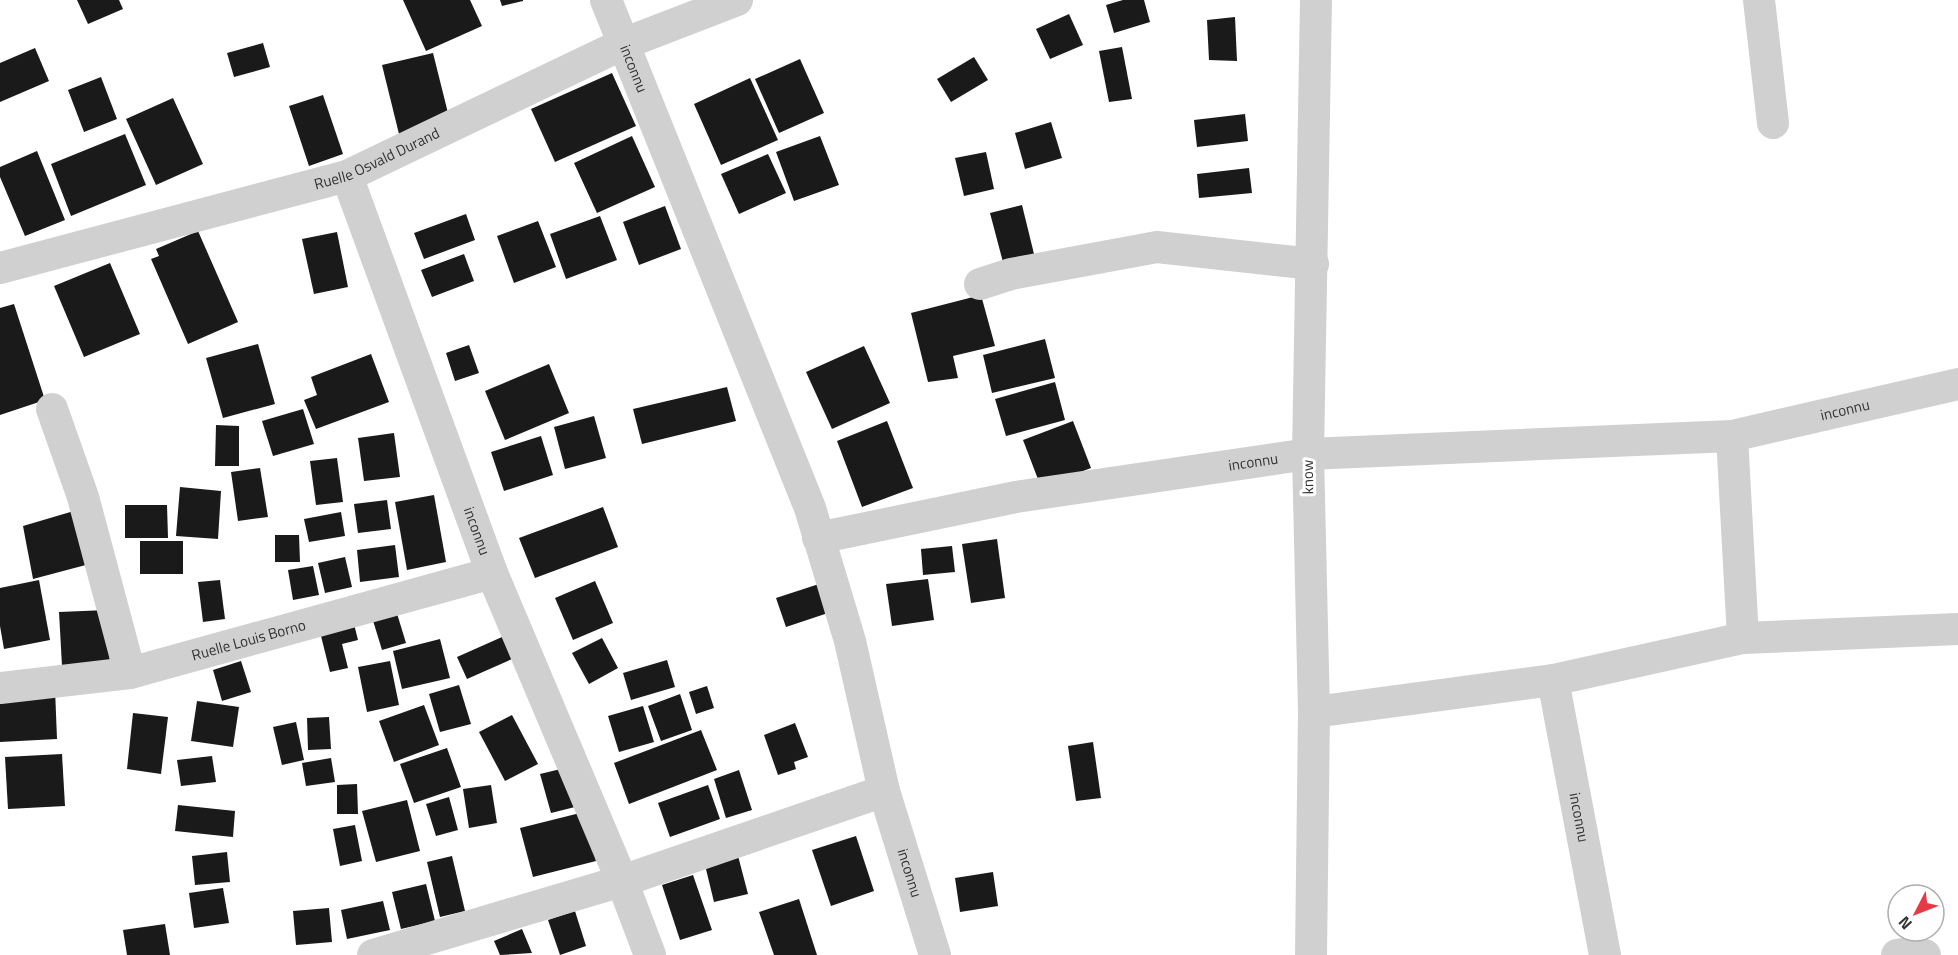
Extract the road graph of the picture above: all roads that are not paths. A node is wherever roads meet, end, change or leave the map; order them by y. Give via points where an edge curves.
1 (606, 0) edge
2 (737, 0) edge
3 (1316, 0) edge
4 (1759, 0) edge
5 (623, 44) junction
6 (1773, 123) dead end
7 (347, 176) junction
8 (1313, 264) junction
9 (0, 268) edge
10 (980, 284) dead end
11 (1958, 384) edge
12 (52, 409) dead end
13 (1732, 436) junction
14 (1308, 453) junction
15 (818, 538) junction
16 (492, 573) junction
17 (1958, 629) edge
18 (1743, 638) junction
19 (130, 673) junction
20 (1553, 680) junction
21 (0, 688) edge
22 (1314, 712) junction
23 (884, 790) junction
24 (622, 881) junction
25 (373, 955) edge
26 (650, 955) edge
27 (935, 955) edge
28 (1311, 955) edge
29 (1605, 955) edge
30 (1897, 955) edge
31 (1925, 955) edge

1 - 5 street, inconnu
2 - 5 street, Ruelle Osvald Durand
3 - 8 street, know
4 - 6 street
5 - 7 street, Ruelle Osvald Durand
5 - 15 street, inconnu via 810,508
7 - 9 street, Ruelle Osvald Durand
7 - 16 street, inconnu
8 - 10 street via 1158,247 1011,274
8 - 14 street, know
11 - 13 street, inconnu
12 - 19 street via 83,497
13 - 14 street, inconnu
13 - 18 street
14 - 15 street, inconnu via 1016,497
14 - 22 street, know
15 - 23 street, inconnu via 850,641
16 - 19 street, Ruelle Louis Borno
16 - 24 street, inconnu
17 - 18 street
18 - 20 street
19 - 21 street, Ruelle Louis Borno
20 - 22 street
20 - 29 street, inconnu
22 - 28 street, know
23 - 24 street
23 - 27 street, inconnu
24 - 25 street
24 - 26 street, inconnu
30 - 31 street

